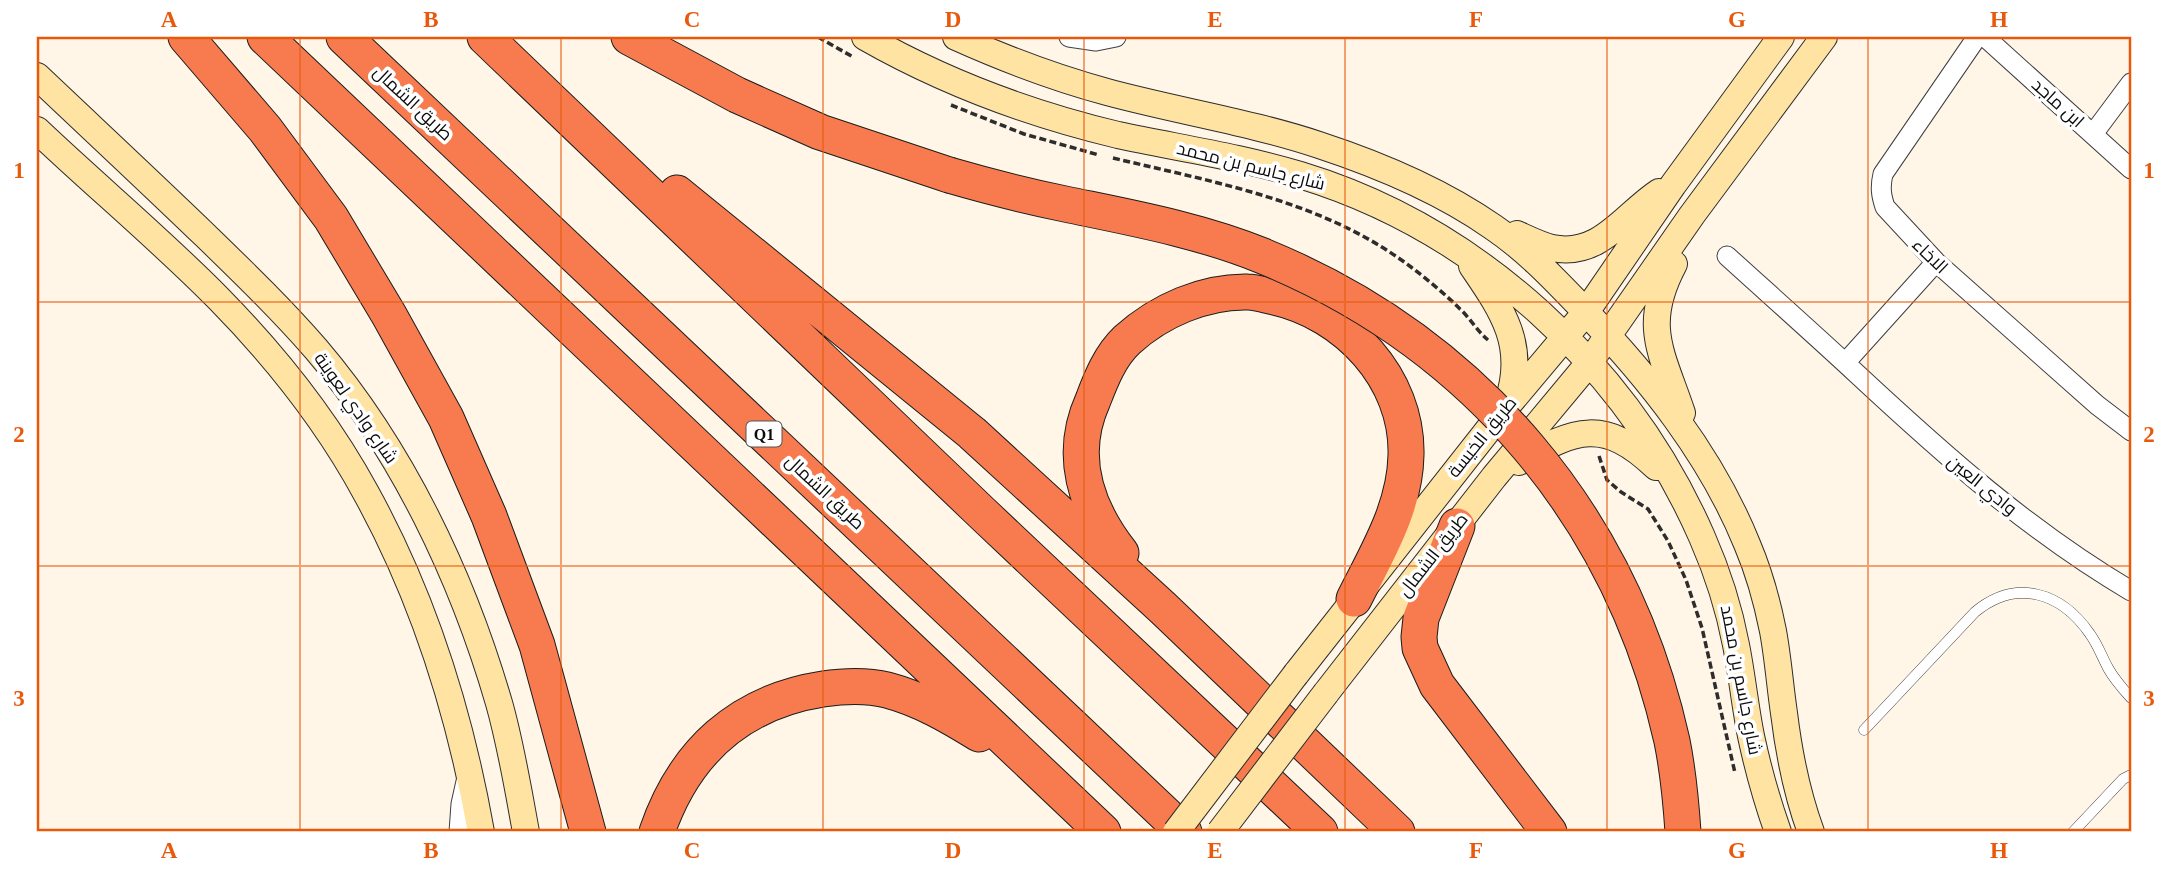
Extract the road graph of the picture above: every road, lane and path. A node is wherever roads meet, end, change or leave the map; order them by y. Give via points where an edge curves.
1 (186, 37) edge
2 (265, 37) edge
3 (344, 37) edge
4 (485, 37) edge
5 (629, 37) edge
6 (818, 37) edge
7 (956, 37) edge
8 (1069, 37) edge
9 (1115, 37) edge
10 (1781, 37) edge
11 (1824, 37) edge
12 (1977, 37) edge
13 (1985, 37) edge
14 (861, 48) edge
15 (37, 76) edge
16 (2131, 83) edge
17 (945, 103) dead end
18 (37, 130) edge
19 (2093, 134) junction
20 (48, 150) edge
21 (613, 158) junction
22 (2131, 169) edge
23 (1673, 185) junction
24 (1692, 215) junction
25 (1490, 225) junction
26 (1462, 251) junction
27 (1727, 256) dead end
28 (1936, 262) junction
29 (1586, 312) junction
30 (1609, 336) junction
31 (1565, 337) junction
32 (1514, 343) junction
33 (1589, 363) junction
34 (1844, 363) junction
35 (1507, 406) junction
36 (2131, 431) edge
37 (1594, 433) junction
38 (1691, 442) junction
39 (1494, 477) junction
40 (1678, 488) junction
41 (1457, 526) junction
42 (2131, 591) edge
43 (1354, 599) junction
44 (1163, 608) junction
45 (2131, 698) edge
46 (1864, 730) dead end
47 (470, 769) junction
48 (1036, 770) junction
49 (2131, 775) edge
50 (1738, 780) dead end
51 (587, 830) edge
52 (459, 832) edge
53 (481, 832) edge
54 (526, 832) edge
55 (657, 832) edge
56 (1103, 832) edge
57 (1176, 832) edge
58 (1184, 832) edge
59 (1220, 832) edge
60 (1320, 832) edge
61 (1397, 832) edge
62 (1549, 832) edge
63 (1683, 832) edge
64 (1778, 832) edge
65 (1811, 832) edge
66 (2073, 832) edge

1 - 51 highway via 265,129 331,218 446,418 537,645
2 - 48 highway
3 - 58 highway, طريق الشمال / Q1
4 - 21 highway
5 - 63 highway, bridge via 737,95 820,132 1005,191 1191,231 1317,281 1392,324 1494,409 1537,456 1579,514 1617,583 1656,682 1672,743
6 - 14 path
7 - 25 main road, شارع جاسم بن محمد via 1087,86 1360,159 1432,191
8 - 9 street via 1096,41
10 - 23 main road, طريق الخيسة
11 - 24 main road
12 - 28 street, الاخاء via 1883,174 1885,207
13 - 19 street, ابن ماجد
14 - 26 main road, شارع جاسم بن محمد via 1023,108 1117,134 1258,163 1333,186
15 - 54 main road, شارع وادي لعوينة via 277,306 317,351 382,441 459,586 500,706
16 - 19 street
17 - 32 path via 1059,145 1252,191 1317,214 1409,265 1492,342
18 - 20 main road, شارع وادي لعوينة
19 - 22 street, ابن ماجد
20 - 47 main road, شارع وادي لعوينة via 161,242 221,301 285,373 330,434 366,492 413,591
21 - 44 highway via 652,175 734,238 972,433
21 - 60 highway
23 - 25 main road via 1644,202 1604,239 1586,247 1554,248
23 - 29 main road, طريق الخيسة
24 - 30 main road
24 - 38 main road via 1664,282 1656,317 1660,355
25 - 29 main road, شارع جاسم بن محمد via 1534,259
26 - 31 main road, شارع جاسم بن محمد via 1499,277
26 - 32 main road via 1497,303
27 - 34 street, وادي العين
28 - 34 street
28 - 36 street, الاخاء
29 - 30 main road, شارع جاسم بن محمد
29 - 31 main road, طريق الخيسة
30 - 33 main road, طريق الشمال
30 - 38 main road, شارع جاسم بن محمد
31 - 33 main road, شارع جاسم بن محمد
31 - 35 main road, طريق الخيسة
32 - 35 main road via 1514,380
33 - 39 main road, طريق الشمال
33 - 40 main road, شارع جاسم بن محمد via 1637,423
34 - 42 street, وادي العين via 2007,506
35 - 43 main road, طريق الخيسة
37 - 39 main road via 1557,440
37 - 40 main road via 1633,447
37 - 50 path via 1607,480 1648,509 1686,580
38 - 65 main road, شارع جاسم بن محمد via 1732,510 1758,574 1773,632 1796,784
39 - 41 main road, طريق الشمال
40 - 64 main road, شارع جاسم بن محمد via 1708,550 1730,615 1752,741
41 - 59 main road, طريق الشمال, bridge
41 - 62 highway via 1421,618 1420,649 1437,685
43 - 44 highway via 1402,492 1406,453 1401,418 1390,386 1353,337 1329,318 1295,302 1249,292 1202,297 1161,315 1126,342 1106,369 1087,411 1080,454 1084,486 1112,542
43 - 57 main road, طريق الخيسة, bridge
44 - 61 highway
45 - 46 lane via 2074,616 2047,597 2014,593 1993,599 1975,612
47 - 52 street
47 - 53 main road, شارع وادي لعوينة
48 - 55 highway via 916,700 885,690 833,687 783,698 716,736 686,772
48 - 56 highway
49 - 66 lane

